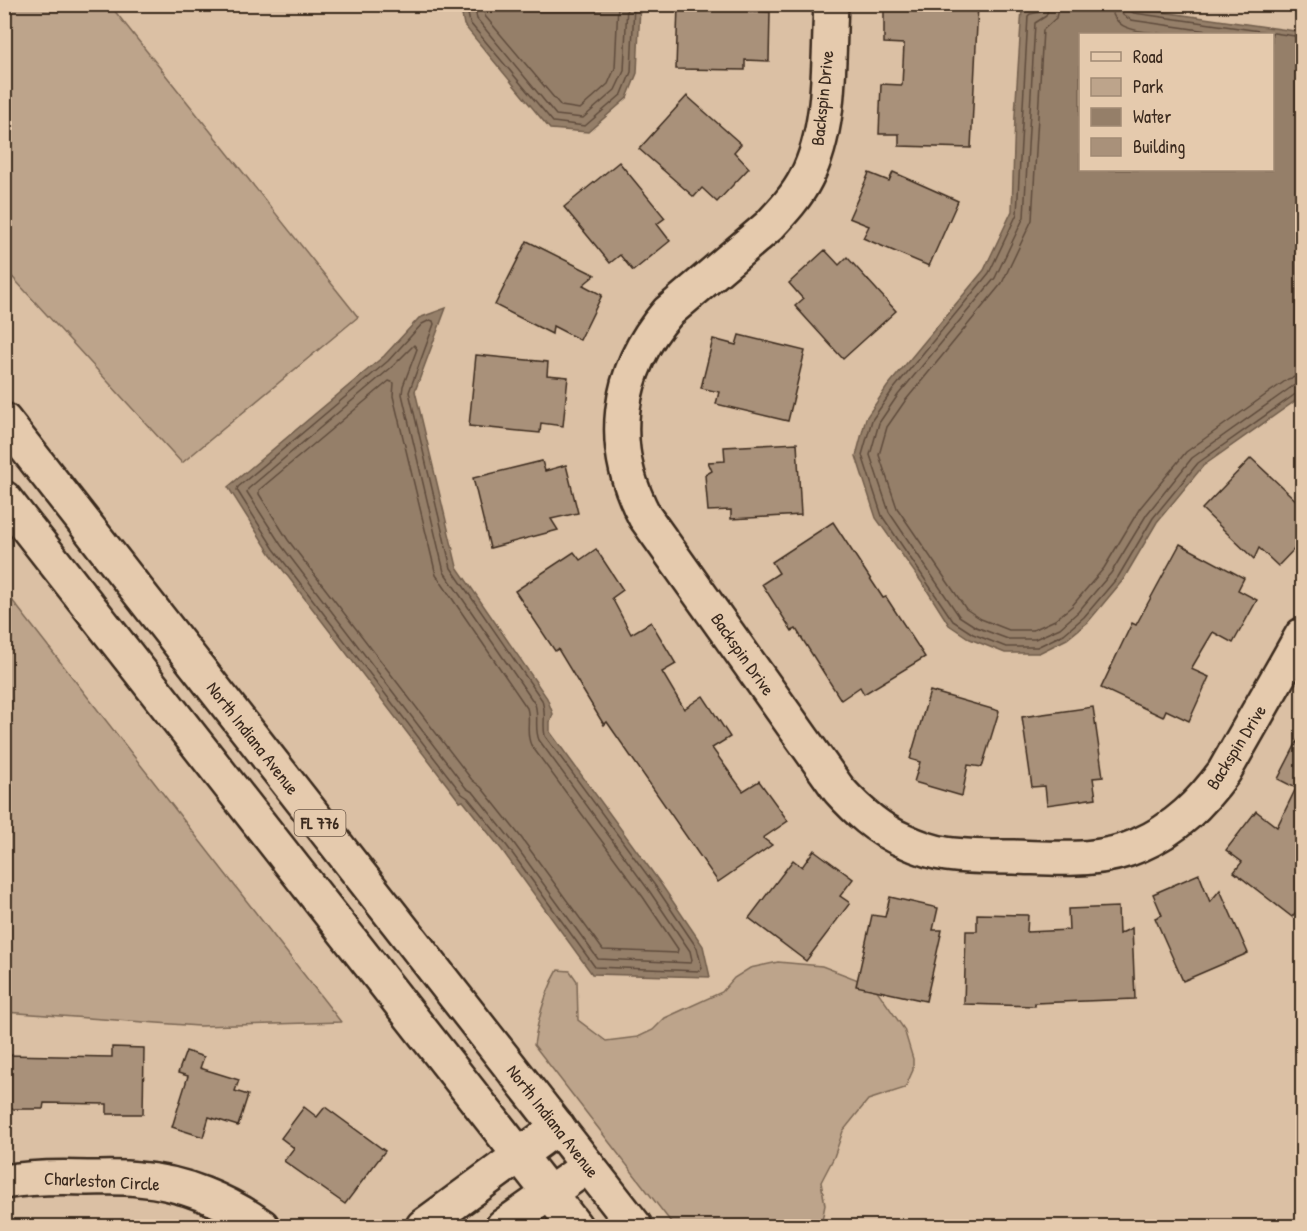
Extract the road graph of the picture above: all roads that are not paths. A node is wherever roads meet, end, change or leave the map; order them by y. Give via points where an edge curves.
1 (831, 4) edge
2 (4, 420) edge
3 (4, 498) edge
4 (1302, 635) edge
5 (558, 1127) junction
6 (519, 1156) junction
7 (588, 1166) junction
8 (4, 1182) edge
9 (550, 1195) junction
10 (262, 1227) edge
11 (423, 1227) edge
12 (503, 1227) edge
13 (574, 1227) edge
14 (635, 1227) edge

1 - 4 street, Backspin Drive via 822,135 809,173 769,226 655,326 631,372 621,436 627,476 645,517 839,790 877,826 944,854 1072,859 1121,853 1180,821 1195,808 1224,772
2 - 5 street, North Indiana Avenue / FL 776
3 - 6 street, FL 776
5 - 6 street
5 - 7 street, North Indiana Avenue / FL 776
6 - 9 street, FL 776
6 - 11 street
7 - 9 street
7 - 14 street, North Indiana Avenue / FL 776
8 - 10 street, Charleston Circle via 44,1177 139,1179 169,1184 230,1206
9 - 12 street
9 - 13 street, FL 776

